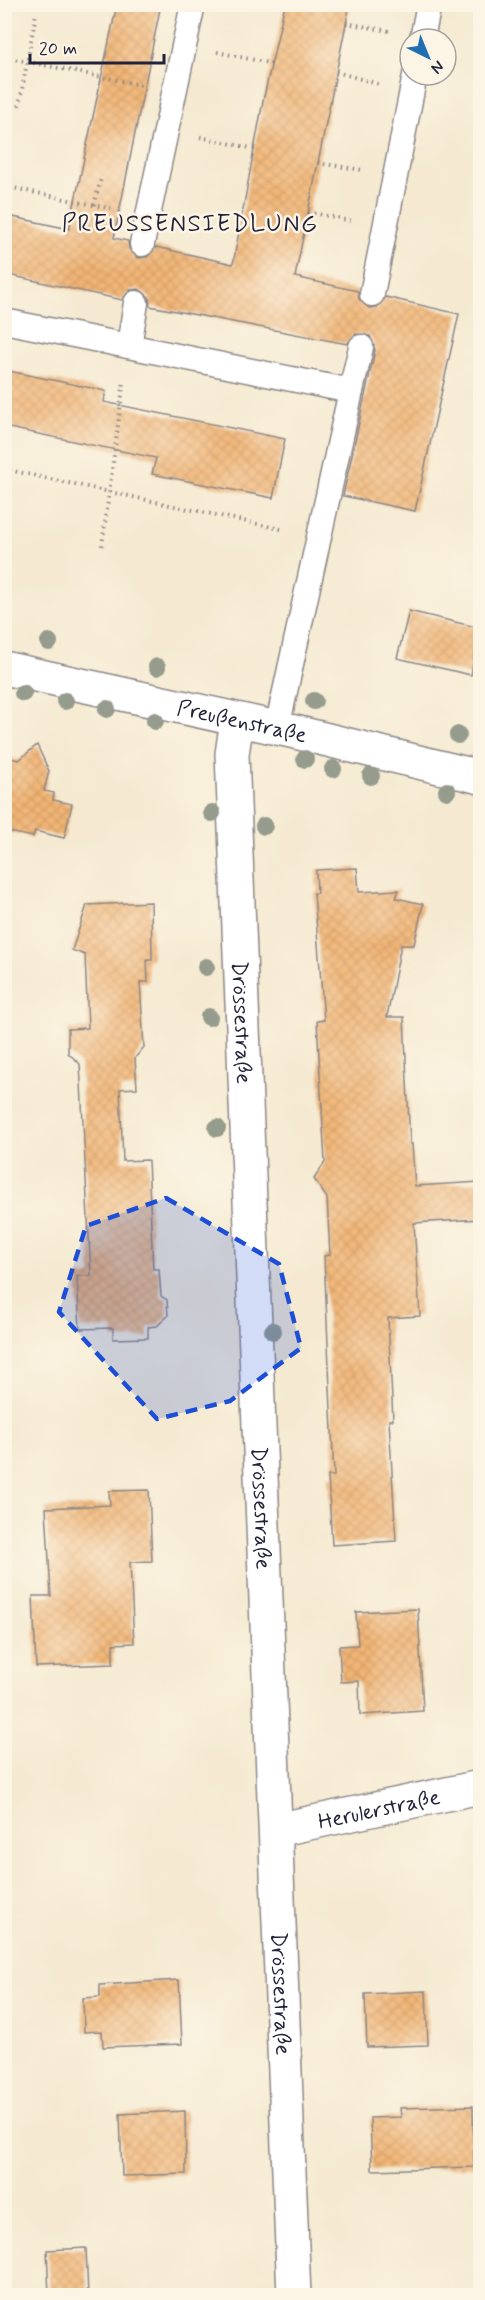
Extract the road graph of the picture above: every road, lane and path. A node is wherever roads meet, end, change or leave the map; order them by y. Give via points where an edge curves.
1 (193, 4) edge
2 (429, 4) edge
3 (36, 14) dead end
4 (346, 23) dead end
5 (424, 27) edge
6 (398, 33) edge
7 (184, 46) junction
8 (4, 57) edge
9 (29, 62) junction
10 (273, 64) dead end
11 (336, 72) dead end
12 (398, 82) edge
13 (412, 87) edge
14 (174, 92) junction
15 (19, 106) dead end
16 (167, 130) junction
17 (255, 149) dead end
18 (318, 163) dead end
19 (395, 175) junction
20 (100, 178) dead end
21 (4, 186) edge
22 (94, 205) junction
23 (308, 212) dead end
24 (148, 217) junction
25 (385, 228) junction
26 (142, 244) dead end
27 (372, 294) dead end
28 (135, 303) dead end
29 (4, 321) edge
30 (129, 346) junction
31 (361, 347) dead end
32 (351, 391) junction
33 (4, 469) edge
34 (107, 493) junction
35 (319, 537) junction
36 (102, 546) dead end
37 (4, 668) edge
38 (237, 720) junction
39 (277, 728) junction
40 (480, 777) edge
41 (480, 1787) edge
42 (276, 1830) junction
43 (294, 2295) edge

1 - 7 lane
2 - 5 lane
3 - 9 path
4 - 6 path
7 - 10 path
7 - 14 lane
8 - 9 path
9 - 14 path
9 - 15 path
11 - 12 path
13 - 19 lane
14 - 16 lane
16 - 17 path
16 - 24 lane
18 - 19 path
19 - 25 lane
20 - 22 path
21 - 22 path
22 - 24 path
23 - 25 path
24 - 26 lane
25 - 27 lane
28 - 30 lane
29 - 30 lane
30 - 32 lane
30 - 34 path
31 - 32 lane
32 - 35 lane
33 - 34 path
34 - 35 path
34 - 36 path
35 - 39 lane
37 - 38 street, Preußenstraße
38 - 39 street, Preußenstraße
38 - 42 street, Drössestraße via 232,754
39 - 40 street, Preußenstraße
41 - 42 street, Herulerstraße
42 - 43 street, Drössestraße

